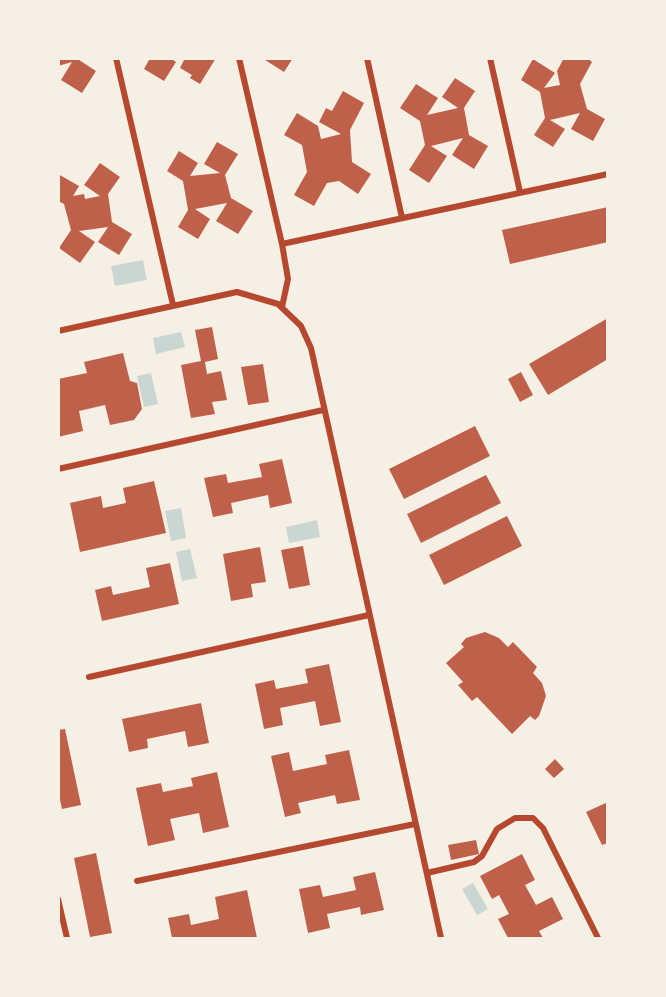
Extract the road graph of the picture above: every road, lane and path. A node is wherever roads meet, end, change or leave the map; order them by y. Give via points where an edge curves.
1 (116, 58) edge
2 (238, 58) edge
3 (367, 58) edge
4 (490, 58) edge
5 (608, 174) edge
6 (520, 192) junction
7 (402, 218) junction
8 (282, 244) junction
9 (173, 305) junction
10 (282, 307) junction
11 (58, 331) edge
12 (323, 410) junction
13 (58, 469) edge
14 (369, 615) junction
15 (90, 677) dead end
16 (415, 824) junction
17 (427, 873) junction
18 (137, 881) dead end
19 (58, 900) edge
20 (67, 939) edge
21 (441, 939) edge
22 (598, 939) edge

1 - 9 street
2 - 8 street
3 - 7 street
4 - 6 street
5 - 6 street
6 - 7 street
7 - 8 street
8 - 10 street via 288,279
9 - 10 street via 237,292
9 - 11 street
10 - 12 street via 301,326 309,342
12 - 13 street
12 - 14 street
14 - 15 street
14 - 16 street
16 - 17 street
16 - 18 street
17 - 21 street
17 - 22 street via 474,862 482,856 497,829 515,818 533,819 543,828
19 - 20 street

